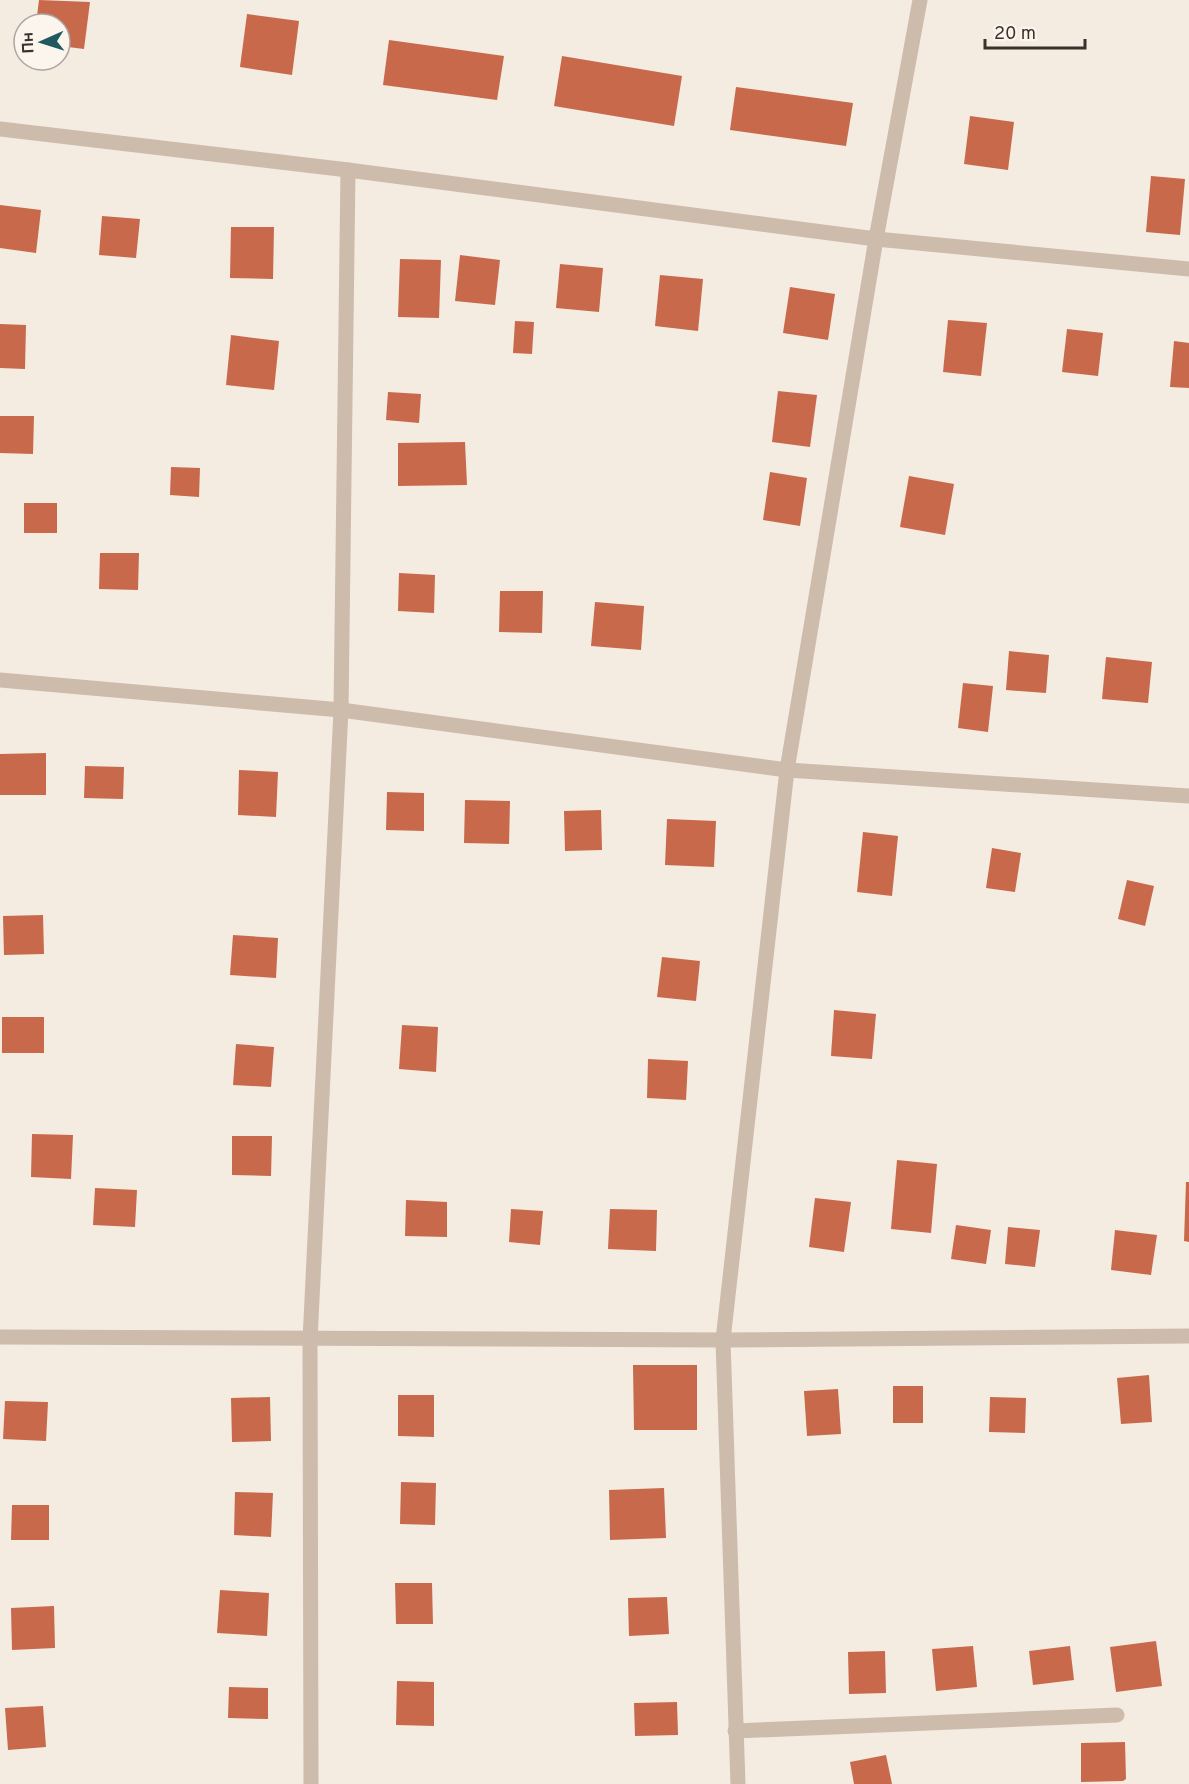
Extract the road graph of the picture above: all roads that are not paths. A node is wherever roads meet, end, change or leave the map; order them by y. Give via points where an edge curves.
1 (921, 0) edge
2 (0, 129) edge
3 (348, 170) junction
4 (876, 239) junction
5 (1189, 269) edge
6 (0, 680) edge
7 (341, 710) junction
8 (787, 770) junction
9 (1189, 796) edge
10 (1189, 1336) edge
11 (0, 1337) edge
12 (310, 1340) junction
13 (723, 1340) junction
14 (1117, 1715) dead end
15 (735, 1731) junction
16 (311, 1784) edge
17 (738, 1784) edge

1 - 4 street
2 - 3 street
3 - 4 street
3 - 7 street
4 - 5 street
4 - 8 street
6 - 7 street
7 - 8 street
7 - 12 street
8 - 9 street
8 - 13 street
10 - 13 street
11 - 12 street
12 - 13 street
12 - 16 street
13 - 15 street
14 - 15 street
15 - 17 street

